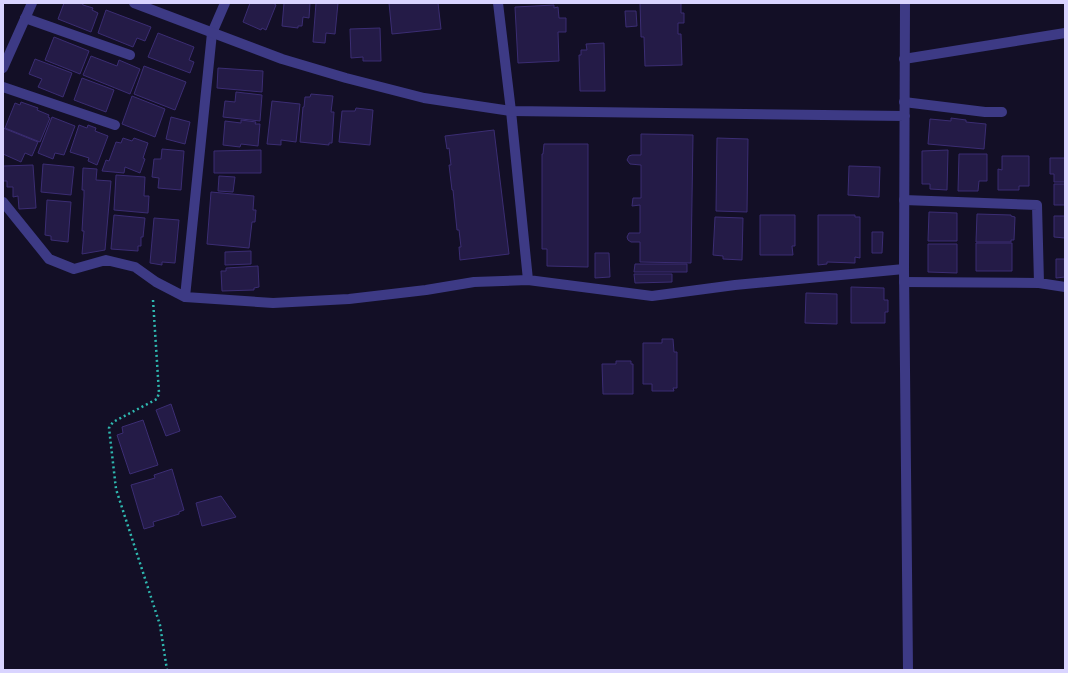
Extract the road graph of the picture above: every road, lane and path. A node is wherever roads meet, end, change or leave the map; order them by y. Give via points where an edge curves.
1 (32, 3) edge
2 (134, 3) edge
3 (225, 3) edge
4 (498, 3) edge
5 (905, 3) edge
6 (25, 18) junction
7 (1065, 33) edge
8 (212, 34) junction
9 (130, 55) dead end
10 (904, 59) junction
11 (3, 68) edge
12 (3, 87) edge
13 (904, 102) junction
14 (511, 111) junction
15 (1002, 112) dead end
16 (905, 116) junction
17 (115, 125) dead end
18 (904, 200) junction
19 (3, 202) edge
20 (904, 269) junction
21 (528, 280) junction
22 (156, 282) junction
23 (904, 282) junction
24 (1039, 283) junction
25 (1065, 286) edge
26 (185, 297) junction
27 (166, 670) edge
28 (908, 670) edge

1 - 6 street
2 - 8 street
3 - 8 street
4 - 14 street
5 - 10 street
6 - 9 street
6 - 11 street
7 - 10 street
8 - 14 street via 346,78 424,98
8 - 26 street
10 - 13 street
12 - 17 street
13 - 15 street
13 - 16 street
14 - 16 street
14 - 21 street
16 - 18 street
18 - 20 street
18 - 24 street via 1037,205
19 - 22 street via 49,259 74,269 106,260 135,266
20 - 21 street via 735,285 652,296
20 - 23 street
21 - 26 street via 474,282 349,299 273,303
22 - 26 street
22 - 27 path via 152,304 159,394 157,399 113,422 109,428 116,489 160,625
23 - 24 street
23 - 28 street
24 - 25 street

